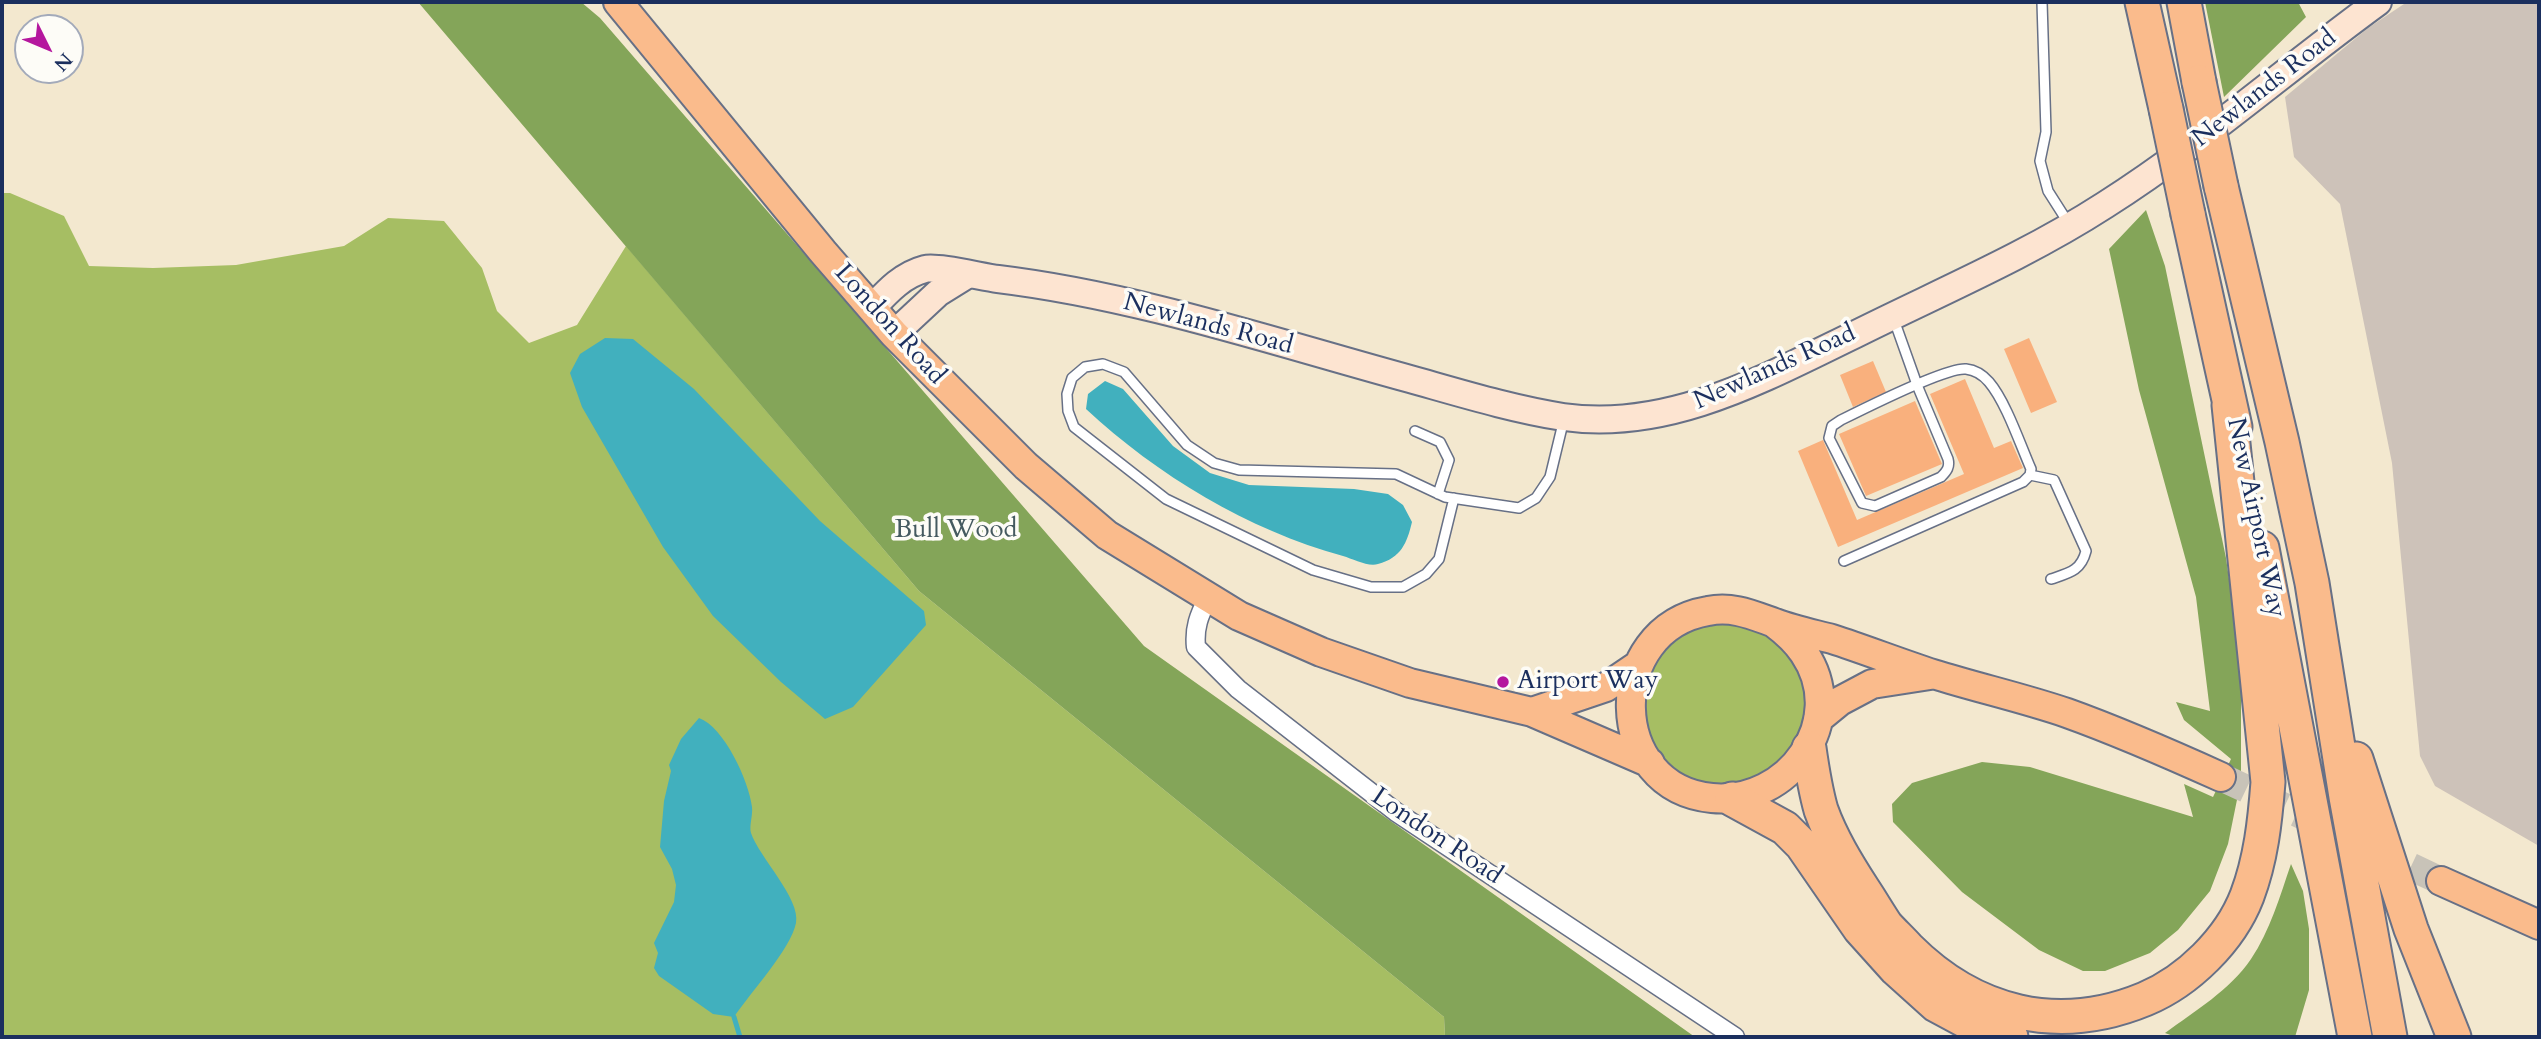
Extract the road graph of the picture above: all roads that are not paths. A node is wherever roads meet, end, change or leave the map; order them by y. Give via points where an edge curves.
1 (618, 2) edge
2 (2042, 2) edge
3 (2142, 2) edge
4 (2184, 2) edge
5 (2378, 2) edge
6 (2070, 225) junction
7 (967, 275) junction
8 (872, 308) junction
9 (1893, 316) junction
10 (894, 334) junction
11 (1917, 385) junction
12 (2230, 405) junction
13 (1565, 417) junction
14 (1415, 431) dead end
15 (2030, 475) junction
16 (1438, 494) junction
17 (1454, 498) junction
18 (1843, 561) dead end
19 (2051, 579) dead end
20 (1208, 598) junction
21 (1774, 623) junction
22 (1637, 666) junction
23 (1934, 674) junction
24 (2328, 680) junction
25 (1532, 712) junction
26 (1813, 734) junction
27 (1650, 763) junction
28 (2221, 777) tunnel mouth
29 (1732, 799) junction
30 (2441, 881) tunnel mouth
31 (2539, 925) edge
32 (1735, 1037) edge
33 (2011, 1037) edge
34 (2355, 1037) edge
35 (2390, 1037) edge
36 (2454, 1037) edge

1 - 8 main road, London Road
2 - 6 lane via 2046,132 2040,161 2048,191
3 - 12 highway, New Airport Way, bridge
4 - 24 highway, New Airport Way, bridge via 2312,583
5 - 6 street, Newlands Road via 2173,159
6 - 9 street, Newlands Road
7 - 8 street, Newlands Road via 928,268 903,279
7 - 10 street via 938,293
7 - 13 street, Newlands Road via 1037,284 1153,309 1474,397
8 - 10 main road, London Road
9 - 11 lane
9 - 13 street, Newlands Road via 1706,402 1664,414 1618,419
10 - 20 main road, London Road via 1064,500 1107,535
11 - 11 lane via 1948,459 1947,471 1875,506 1862,503 1829,432 1841,419
11 - 15 lane via 1964,368 1987,380 1996,391
12 - 26 highway via 2268,782 2264,838 2246,898 2222,940 2193,967 2158,993 2123,1008 2082,1016 2036,1017 1992,1006 1958,989 1925,965 1887,926 1854,875 1830,831 1815,788
12 - 34 highway, New Airport Way via 2271,586
13 - 17 lane via 1550,477 1536,498 1519,508
14 - 16 lane via 1440,442 1449,460
15 - 18 lane
15 - 19 lane via 2054,480 2086,551 2083,563
16 - 17 lane
16 - 17 lane via 1396,474 1239,470 1214,463 1187,445 1124,372 1103,364 1085,367 1072,378 1067,394 1074,427 1166,499 1313,570 1371,587 1403,587 1426,574 1439,559
20 - 25 main road, London Road via 1239,616 1365,669
20 - 32 street, London Road via 1194,632 1196,648 1238,689 1396,812
21 - 22 main road via 1731,609 1707,611 1665,630
21 - 23 main road
21 - 26 main road via 1792,637 1810,665 1819,697
22 - 25 main road via 1605,687
22 - 27 main road via 1630,691 1630,717
23 - 26 main road via 1872,684 1840,701
23 - 28 main road via 2066,713
24 - 35 highway, New Airport Way
24 - 36 highway via 2411,929
25 - 27 main road, London Road
26 - 29 main road via 1789,773 1763,791
27 - 29 main road via 1666,780 1686,791
29 - 33 highway via 1785,828 1802,845 1860,929 1936,1005 1978,1027
30 - 31 main road

